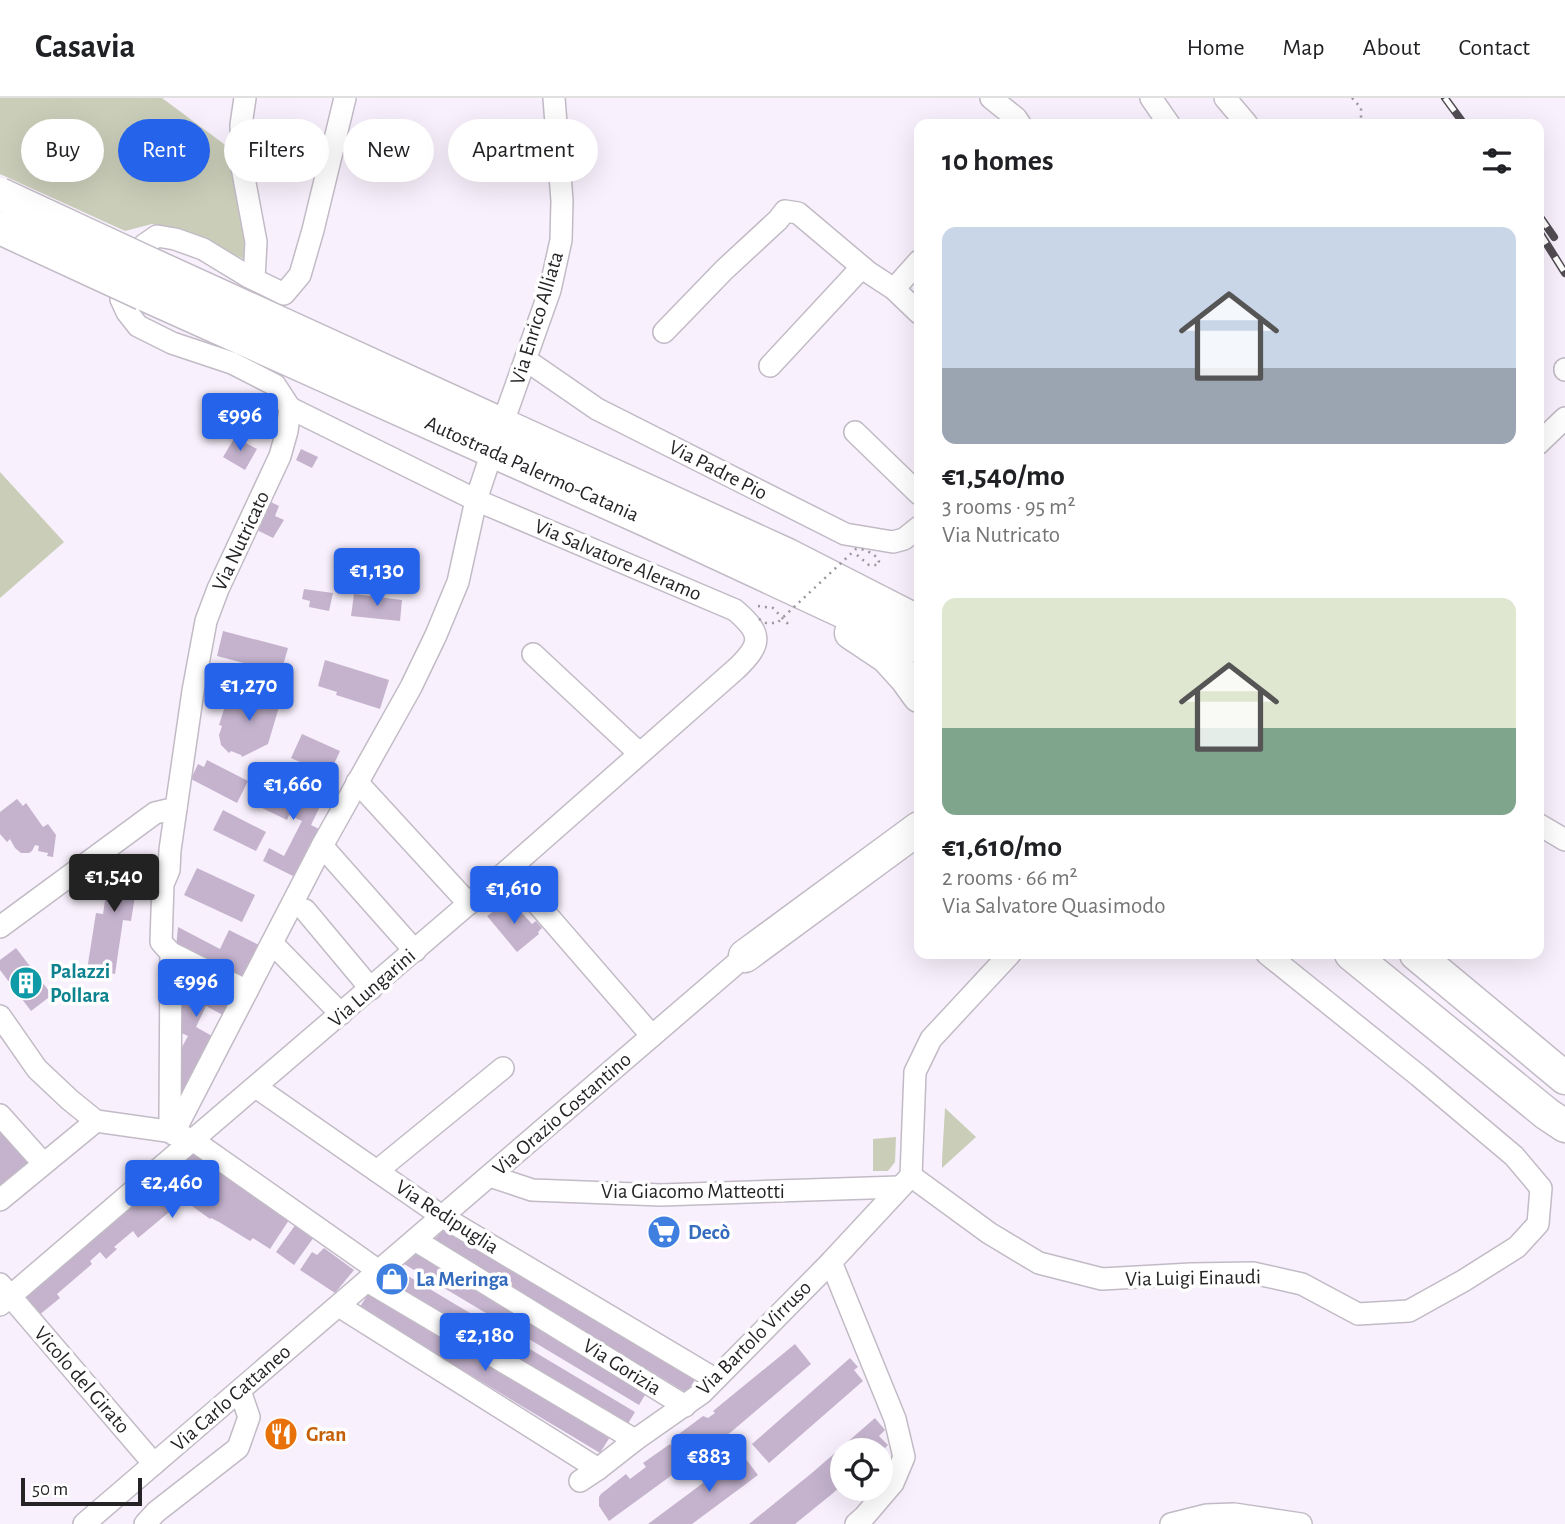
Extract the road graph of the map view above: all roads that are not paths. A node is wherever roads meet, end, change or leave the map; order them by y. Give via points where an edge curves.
1 (245, 98) edge
2 (345, 98) edge
3 (554, 98) edge
4 (990, 98) edge
5 (1150, 98) edge
6 (1226, 98) edge
7 (1015, 119) edge
8 (1165, 119) edge
9 (1243, 119) edge
10 (0, 194) edge
11 (0, 228) edge
12 (862, 267) junction
13 (914, 267) edge
14 (254, 279) junction
15 (149, 280) junction
16 (894, 289) junction
17 (914, 308) edge
18 (664, 332) dead end
19 (526, 360) junction
20 (770, 366) dead end
21 (290, 408) junction
22 (507, 411) dead end
23 (1565, 418) edge
24 (855, 432) dead end
25 (1544, 438) edge
26 (556, 448) junction
27 (488, 464) dead end
28 (914, 489) edge
29 (476, 500) junction
30 (914, 514) edge
31 (648, 521) junction
32 (914, 531) edge
33 (893, 542) junction
34 (914, 606) edge
35 (914, 619) edge
36 (756, 624) joint
37 (914, 646) edge
38 (533, 654) dead end
39 (914, 689) edge
40 (639, 753) junction
41 (357, 782) junction
42 (176, 808) junction
43 (914, 814) edge
44 (1544, 828) edge
45 (914, 832) edge
46 (1565, 840) edge
47 (322, 846) junction
48 (914, 860) edge
49 (873, 863) junction
50 (508, 870) junction
51 (470, 904) junction
52 (305, 910) dead end
53 (0, 927) edge
54 (272, 943) junction
55 (415, 951) junction
56 (171, 953) junction
57 (745, 956) junction
58 (1005, 959) edge
59 (1273, 959) edge
60 (1357, 959) edge
61 (1380, 959) edge
62 (1422, 959) edge
63 (1452, 959) edge
64 (371, 989) junction
65 (247, 991) junction
66 (341, 1014) junction
67 (0, 1016) edge
68 (652, 1036) junction
69 (503, 1068) dead end
70 (1565, 1068) edge
71 (1565, 1078) edge
72 (257, 1087) junction
73 (1, 1106) edge
74 (1565, 1112) edge
75 (96, 1121) junction
76 (1565, 1126) edge
77 (184, 1136) junction
78 (44, 1163) junction
79 (377, 1171) junction
80 (490, 1176) junction
81 (905, 1181) junction
82 (0, 1200) edge
83 (443, 1217) junction
84 (415, 1240) junction
85 (831, 1262) junction
86 (373, 1276) junction
87 (3, 1295) edge
88 (339, 1306) junction
89 (715, 1379) junction
90 (240, 1391) junction
91 (685, 1406) junction
92 (635, 1440) junction
93 (154, 1464) junction
94 (598, 1469) junction
95 (580, 1481) dead end
96 (83, 1524) edge
97 (145, 1524) edge
98 (856, 1524) edge
99 (1171, 1524) edge
100 (1301, 1524) edge

1 - 14 street via 243,167 256,242
2 - 14 street via 300,275 284,294
3 - 19 street, Via Enrico Alliata via 561,240
4 - 7 street
5 - 8 street
6 - 9 street
10 - 15 highway, bridge
11 - 15 highway, bridge
12 - 16 street
12 - 18 street via 798,213 785,211
12 - 20 street
13 - 16 street
14 - 21 street via 203,249 157,236 144,245 121,299 138,326 275,385
15 - 26 highway, Autostrada Palermo-Catania
15 - 31 highway, Autostrada Palermo-Catania
16 - 17 street
19 - 22 street, Via Enrico Alliata
19 - 33 street, Via Padre Pio via 597,410 742,483 845,534
21 - 29 street, Via Salvatore Aleramo
21 - 42 street, Via Nutricato via 280,456 206,621
23 - 25 street
24 - 28 street
26 - 34 highway via 636,476 791,544
26 - 35 highway, Autostrada Palermo-Catania via 788,555
27 - 29 street
29 - 36 street, Via Salvatore Aleramo via 735,610
29 - 41 street via 458,582 436,635
30 - 33 street via 899,527
31 - 37 highway, Autostrada Palermo-Catania
31 - 39 highway via 771,593 844,629 887,657
32 - 33 street
36 - 40 street, Via Lungarini via 757,645 751,655
38 - 40 street
40 - 50 street, Via Lungarini
41 - 47 street
41 - 51 street
42 - 53 street via 155,813
42 - 56 street, Via Nutricato via 161,922 161,942
43 - 49 highway
44 - 46 street
45 - 49 highway
47 - 54 street
47 - 55 street
48 - 57 highway via 852,902
49 - 57 highway
50 - 51 street, Via Lungarini
50 - 68 street
51 - 55 street, Via Lungarini
52 - 64 street
54 - 65 street
54 - 66 street
55 - 64 street, Via Lungarini
56 - 65 street
56 - 77 street, Via Nutricato via 170,1119
57 - 68 street, Via Orazio Costantino
58 - 81 street via 931,1039 915,1072
59 - 81 street, Via Luigi Einaudi via 1514,1156 1541,1188 1538,1224 1517,1247 1409,1311 1358,1314 1301,1283 1253,1273 1102,1279 1039,1264
60 - 76 highway
61 - 74 highway
62 - 71 highway
63 - 70 highway
64 - 66 street, Via Lungarini
65 - 77 street
66 - 72 street, Via Lungarini
67 - 75 street via 37,1069
68 - 80 street, Via Orazio Costantino
69 - 79 street
72 - 77 street, Via Lungarini
72 - 79 street, Via Redipuglia
73 - 78 street
75 - 77 street
75 - 78 street
77 - 86 street
77 - 87 street via 160,1169
78 - 82 street
79 - 83 street, Via Redipuglia
80 - 81 street, Via Giacomo Matteotti via 532,1190 648,1194
80 - 83 street, Via Orazio Costantino
81 - 85 street, Via Bartolo Virruso
83 - 84 street, Via Orazio Costantino
83 - 89 street, Via Redipuglia
84 - 86 street, Via Orazio Costantino
84 - 91 street, Via Gorizia
85 - 89 street, Via Bartolo Virruso
85 - 98 street via 895,1419 904,1458 893,1483
86 - 88 street, Via Carlo Cattaneo
86 - 92 street
87 - 93 street, Vicolo del Girato
88 - 90 street, Via Carlo Cattaneo
88 - 94 street
89 - 91 street, Via Bartolo Virruso
90 - 93 street, Via Carlo Cattaneo
90 - 97 street via 249,1417 238,1448
91 - 92 street, Via Bartolo Virruso
92 - 94 street, Via Bartolo Virruso
93 - 96 street, Via Carlo Cattaneo
94 - 95 street, Via Bartolo Virruso
99 - 100 street via 1234,1514

